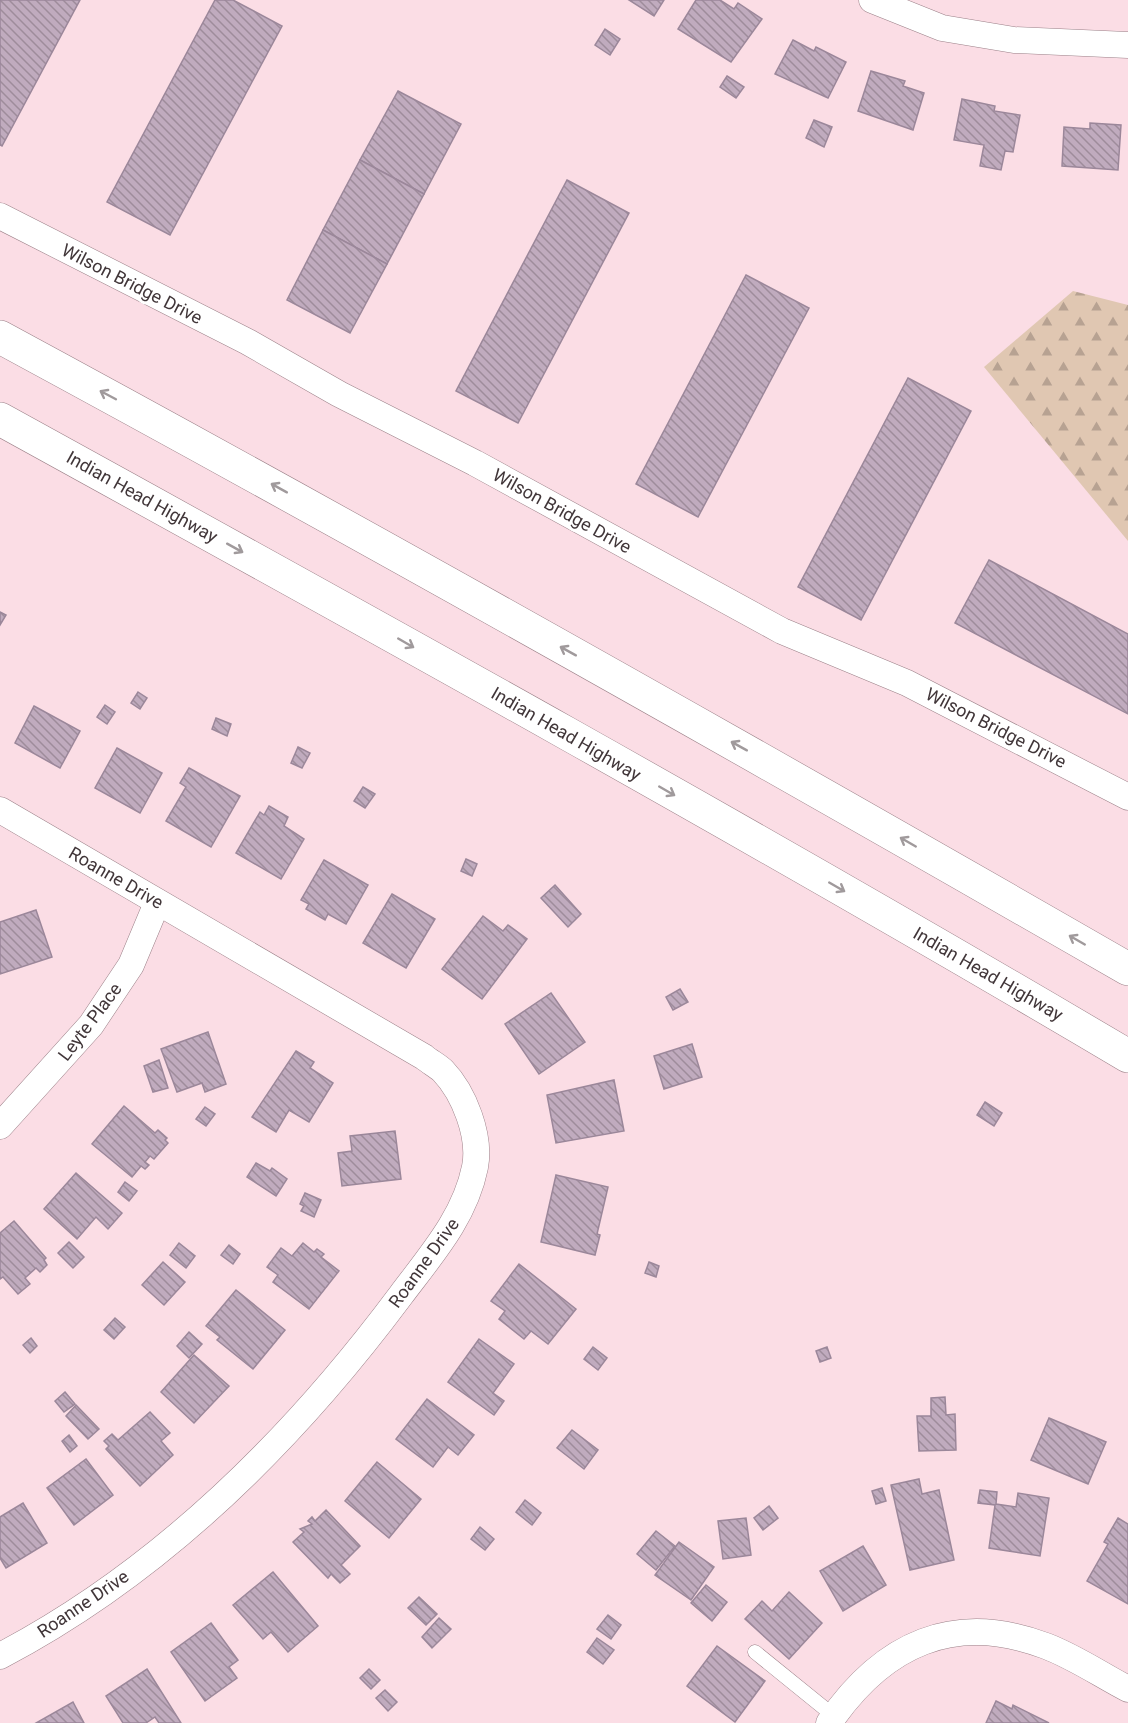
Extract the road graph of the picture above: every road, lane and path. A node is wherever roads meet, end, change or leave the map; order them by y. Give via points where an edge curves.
1 (872, 0) edge
2 (1128, 45) edge
3 (0, 216) edge
4 (0, 337) edge
5 (0, 419) edge
6 (1128, 797) edge
7 (0, 810) edge
8 (157, 903) junction
9 (1128, 969) edge
10 (1128, 1056) edge
11 (0, 1126) edge
12 (755, 1652) dead end
13 (0, 1656) edge
14 (1128, 1689) edge
15 (832, 1719) edge

1 - 2 street via 942,28 1014,40
3 - 6 street, Wilson Bridge Drive via 248,342 772,626 907,683
9 -> 4 highway via 321,512
5 -> 10 highway, Indian Head Highway via 392,635
7 - 8 street, Roanne Drive
8 - 11 street, Leyte Place via 131,965 91,1025
8 - 13 street, Roanne Drive via 348,1011 443,1071 464,1102 476,1145 476,1165 461,1213 337,1377 280,1441 215,1505 130,1573 67,1618
12 - 15 lane
14 - 15 street via 1047,1647 1001,1634 963,1631 913,1646 880,1665

